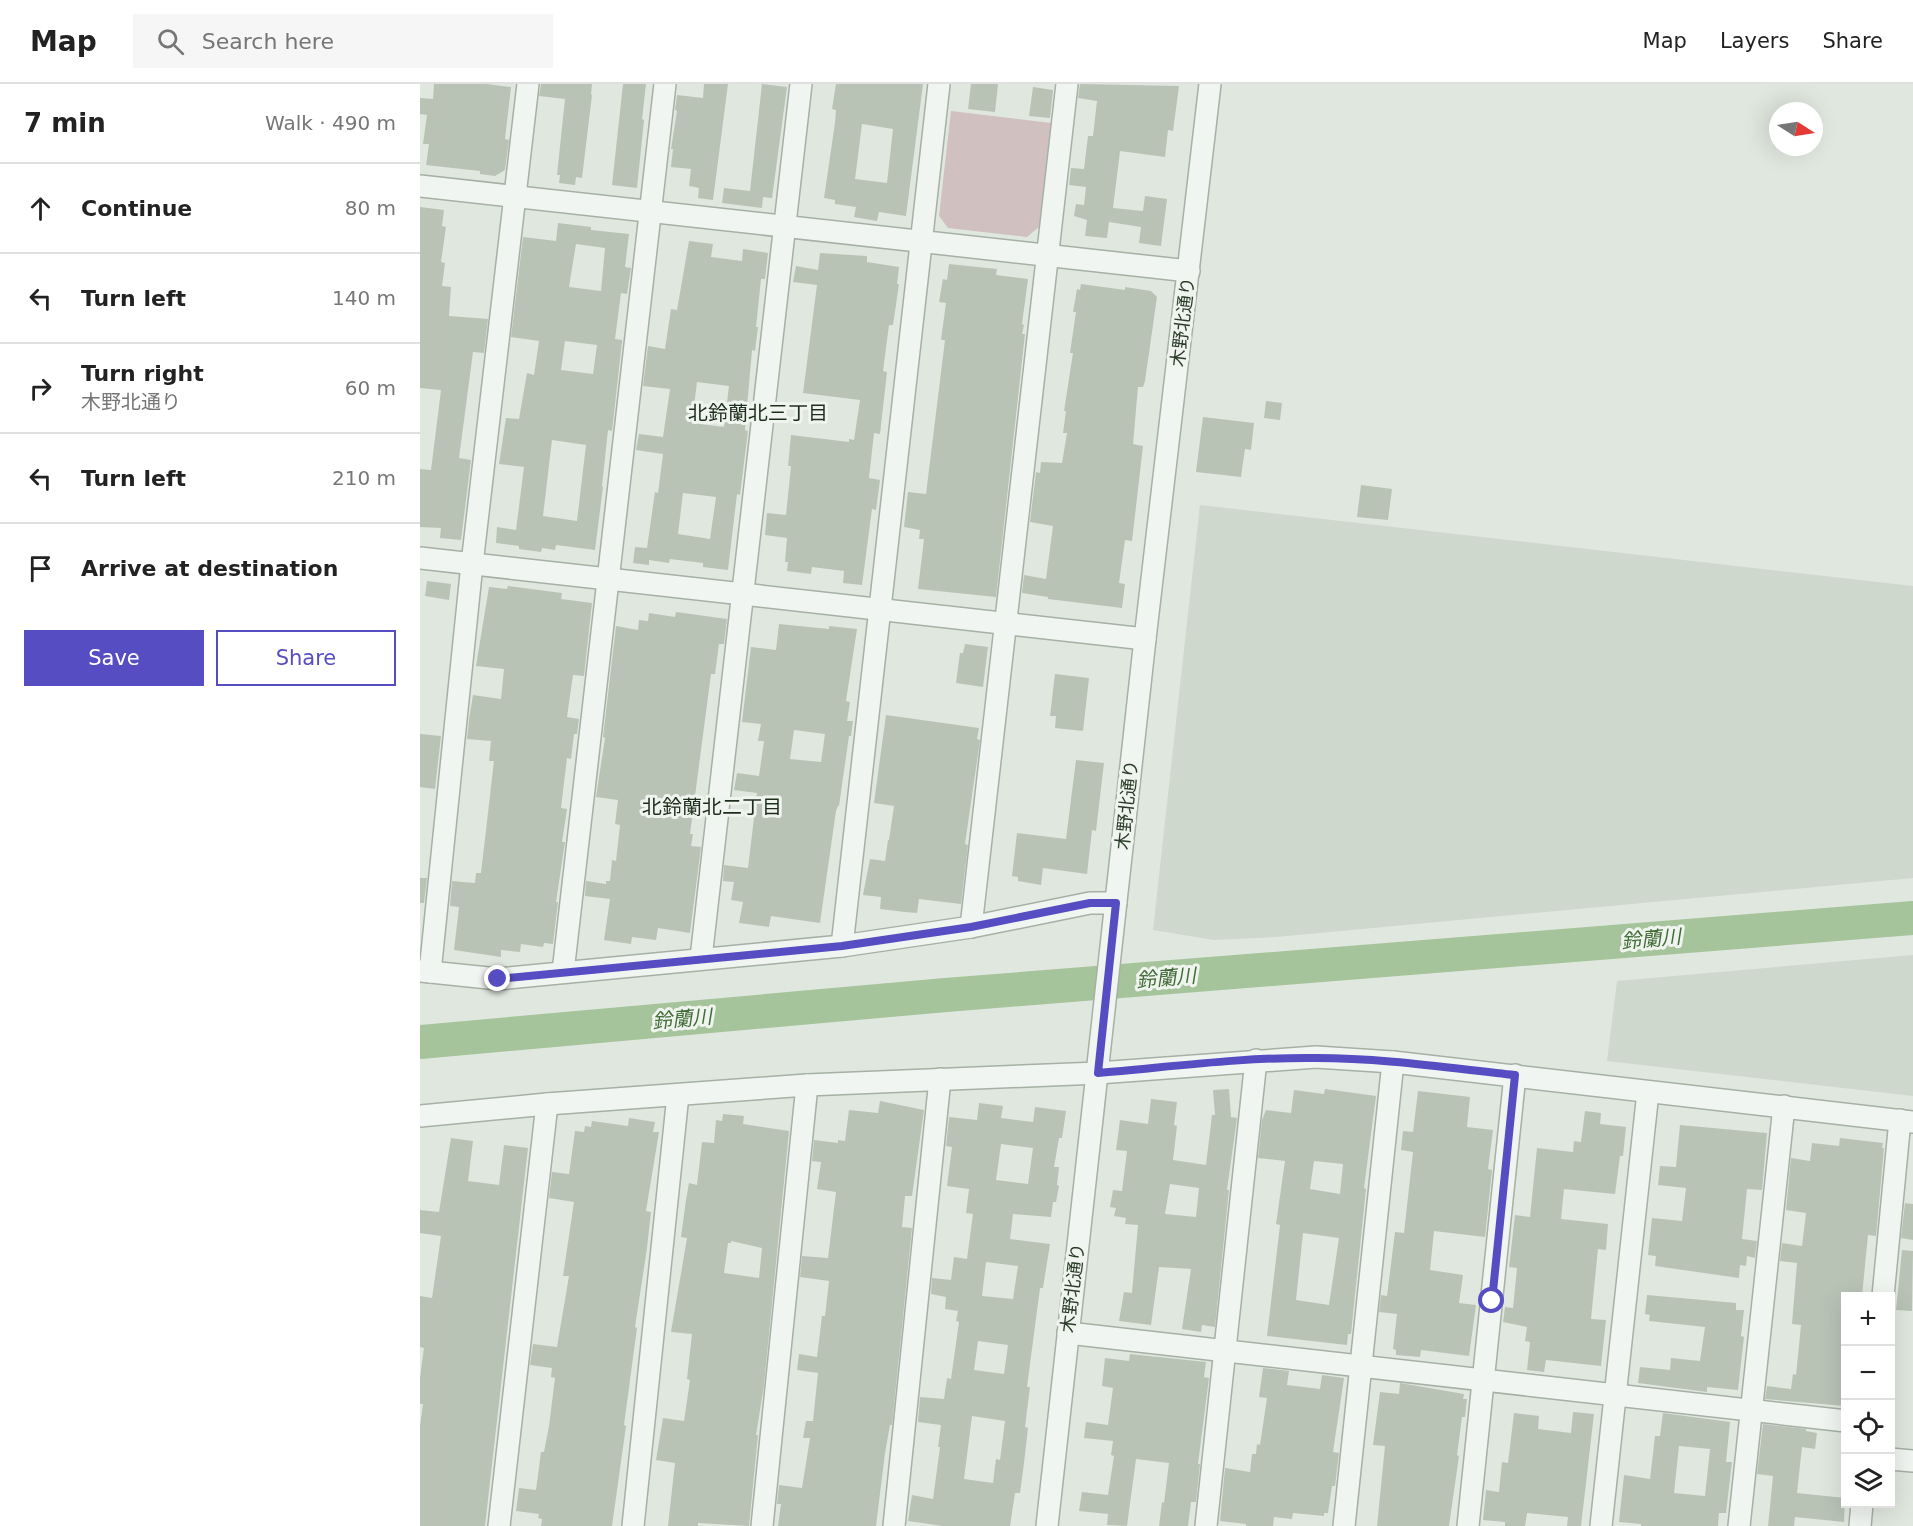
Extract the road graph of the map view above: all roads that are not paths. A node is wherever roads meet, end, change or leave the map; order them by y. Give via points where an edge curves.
1 (528, 84) edge
2 (665, 84) edge
3 (801, 84) edge
4 (939, 84) edge
5 (1067, 84) edge
6 (1210, 84) edge
7 (420, 186) edge
8 (517, 197) junction
9 (650, 212) junction
10 (785, 226) junction
11 (921, 242) junction
12 (1047, 256) junction
13 (1189, 271) junction
14 (420, 558) edge
15 (472, 564) junction
16 (608, 579) junction
17 (743, 594) junction
18 (880, 609) junction
19 (1006, 623) junction
20 (1145, 639) junction
21 (1116, 903) junction
22 (971, 927) junction
23 (842, 946) junction
24 (701, 958) junction
25 (425, 971) edge
26 (563, 972) junction
27 (1256, 1060) junction
28 (1393, 1062) junction
29 (1098, 1073) junction
30 (1515, 1075) junction
31 (940, 1079) junction
32 (807, 1085) junction
33 (1648, 1092) junction
34 (678, 1095) junction
35 (547, 1104) junction
36 (1784, 1106) junction
37 (420, 1116) edge
38 (1906, 1121) edge
39 (1884, 1292) edge
40 (1068, 1333) junction
41 (1226, 1351) junction
42 (1362, 1367) junction
43 (1485, 1380) junction
44 (1615, 1395) junction
45 (1752, 1410) junction
46 (1841, 1421) edge
47 (1895, 1459) edge
48 (1913, 1461) edge
49 (1862, 1508) edge
50 (499, 1526) edge
51 (633, 1526) edge
52 (762, 1526) edge
53 (894, 1526) edge
54 (1047, 1526) edge
55 (1206, 1526) edge
56 (1344, 1526) edge
57 (1468, 1526) edge
58 (1600, 1526) edge
59 (1739, 1526) edge
60 (1860, 1526) edge

1 - 8 street
2 - 9 street
3 - 10 street
4 - 11 street
5 - 12 street
6 - 13 street, 木野北通り
7 - 8 street
8 - 9 street
8 - 15 street
9 - 10 street
9 - 16 street
10 - 11 street
10 - 17 street
11 - 12 street
11 - 18 street
12 - 13 street
12 - 19 street
13 - 20 street, 木野北通り
14 - 15 street
15 - 16 street
15 - 25 street
16 - 17 street
16 - 26 street
17 - 18 street
17 - 24 street
18 - 19 street
18 - 23 street
19 - 20 street
19 - 22 street
20 - 21 street, 木野北通り
21 - 22 street via 1090,903
21 - 29 street, 木野北通り
22 - 23 street
23 - 24 street
24 - 26 street
25 - 26 street via 498,979
27 - 28 street
27 - 29 street
27 - 41 street
28 - 30 street
28 - 42 street
29 - 31 street
29 - 40 street, 木野北通り
30 - 33 street
30 - 43 street
31 - 32 street
31 - 53 street
32 - 34 street
32 - 52 street
33 - 36 street
33 - 44 street
34 - 35 street
34 - 51 street
35 - 37 street
35 - 50 street
36 - 38 street
36 - 45 street
38 - 39 street
40 - 41 street
40 - 54 street, 木野北通り
41 - 42 street
41 - 55 street
42 - 43 street
42 - 56 street
43 - 44 street
43 - 57 street
44 - 45 street
44 - 58 street
45 - 46 street
45 - 59 street
47 - 48 street
49 - 60 street

